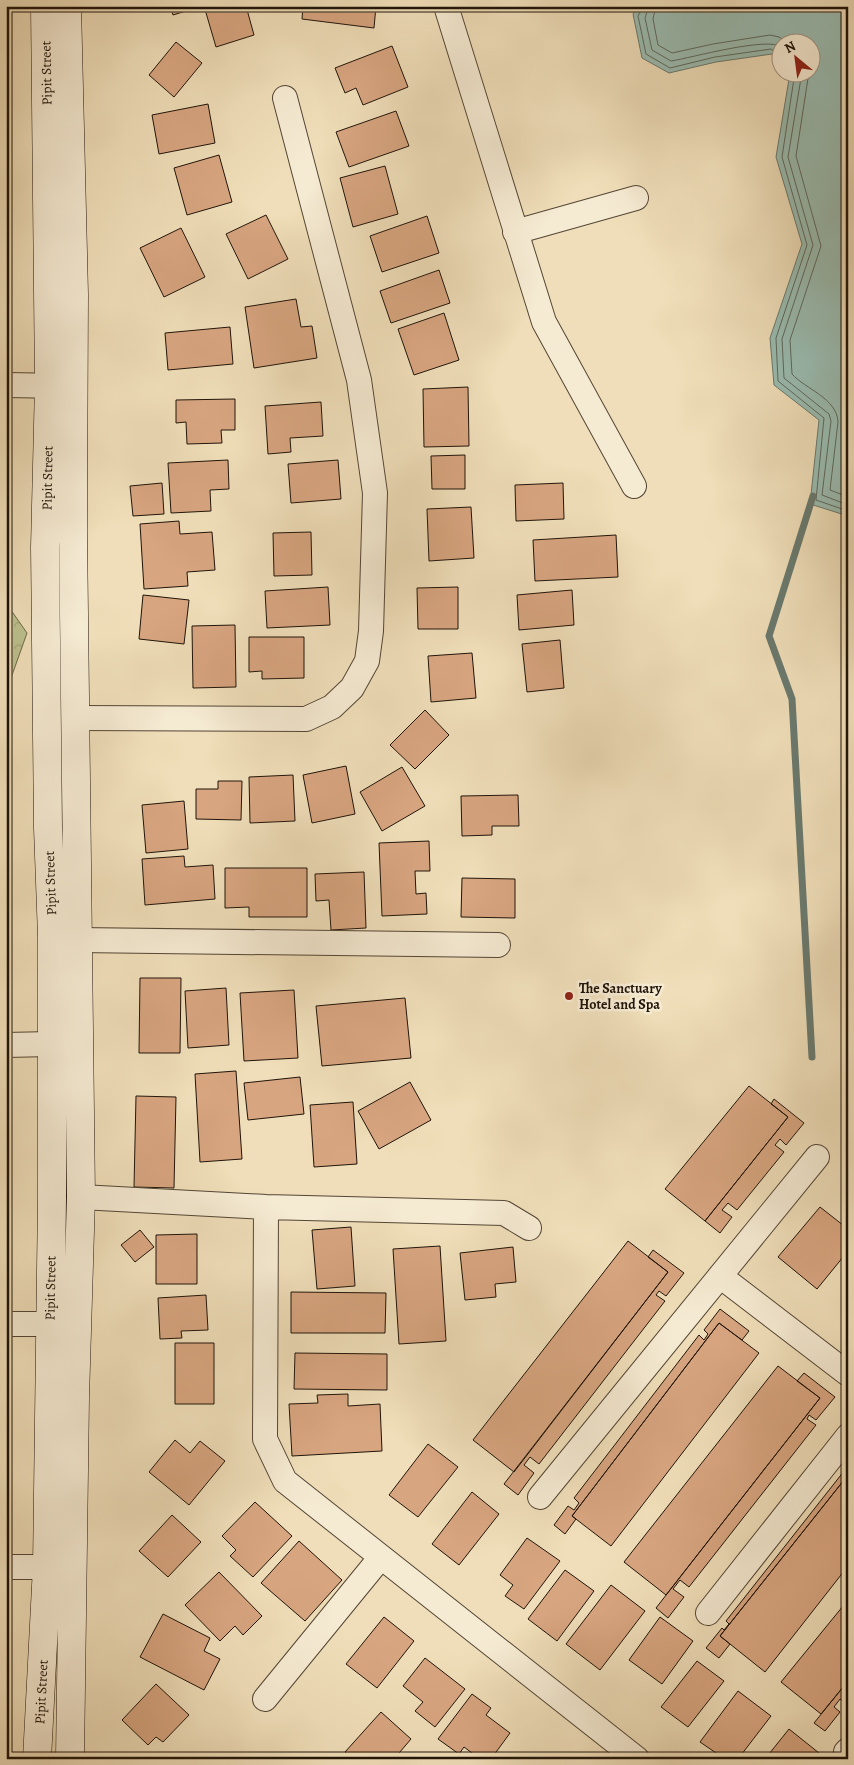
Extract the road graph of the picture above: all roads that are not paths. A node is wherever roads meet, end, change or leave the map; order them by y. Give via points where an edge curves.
1 (45, 6) edge
2 (67, 6) edge
3 (446, 6) edge
4 (285, 98) dead end
5 (636, 198) dead end
6 (515, 232) junction
7 (6, 384) edge
8 (61, 386) junction
9 (634, 486) dead end
10 (75, 718) junction
11 (78, 940) junction
12 (498, 945) dead end
13 (50, 1044) junction
14 (6, 1045) edge
15 (817, 1157) dead end
16 (81, 1198) junction
17 (266, 1207) junction
18 (529, 1228) dead end
19 (720, 1276) junction
20 (6, 1324) edge
21 (49, 1324) junction
22 (848, 1374) edge
23 (848, 1436) edge
24 (540, 1497) dead end
25 (381, 1557) junction
26 (6, 1567) edge
27 (47, 1567) junction
28 (708, 1613) dead end
29 (266, 1699) dead end
30 (37, 1759) edge
31 (70, 1759) edge
32 (637, 1759) edge

1 - 8 main road, Pipit Street
2 - 8 main road, Pipit Street via 74,294
3 - 6 street
4 - 10 street via 361,390 376,494 367,661 352,688 332,707 306,719
5 - 6 street
6 - 9 street via 544,322
7 - 8 street
8 - 10 main road, Pipit Street
8 - 13 main road, Pipit Street via 45,547 52,936
10 - 11 main road, Pipit Street
11 - 12 street
11 - 16 main road, Pipit Street
13 - 14 street
13 - 21 main road, Pipit Street via 52,1198
15 - 19 street
16 - 17 street
16 - 31 main road, Pipit Street via 74,1408
17 - 18 street via 504,1213
17 - 25 street via 266,1439 285,1481
19 - 22 street
19 - 24 street
20 - 21 street
21 - 27 main road, Pipit Street
23 - 28 street
25 - 29 street
25 - 32 street
26 - 27 street
27 - 30 main road, Pipit Street

